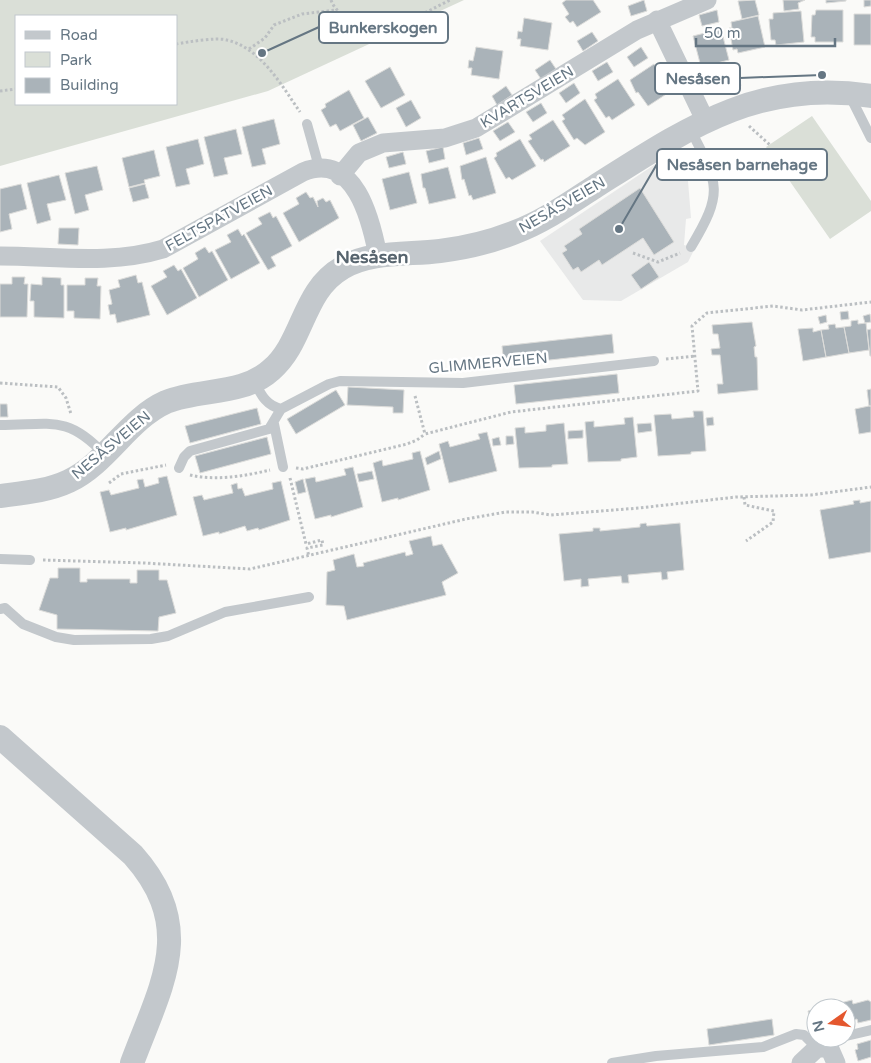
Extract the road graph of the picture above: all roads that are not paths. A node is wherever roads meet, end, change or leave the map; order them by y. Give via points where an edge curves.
1 (707, 0) edge
2 (657, 20) junction
3 (860, 95) edge
4 (307, 124) road end
5 (697, 124) junction
6 (871, 138) edge
7 (319, 167) junction
8 (340, 176) junction
9 (691, 247) road end
10 (0, 256) edge
11 (378, 256) junction
12 (654, 361) road end
13 (254, 381) junction
14 (281, 409) junction
15 (274, 424) junction
16 (0, 425) edge
17 (104, 454) junction
18 (283, 467) dead end
19 (179, 468) dead end
20 (0, 496) edge
21 (0, 559) edge
22 (30, 560) road end
23 (309, 597) dead end
24 (0, 609) edge
25 (0, 737) edge
26 (871, 1030) edge
27 (856, 1034) edge
28 (830, 1049) edge
29 (132, 1063) edge
30 (612, 1063) edge
31 (801, 1063) edge

1 - 2 street, KVARTSVEIEN
2 - 5 street
2 - 8 street, KVARTSVEIEN via 613,43 476,128 445,138 383,142 359,154
3 - 5 street, NESÅSVEIEN via 804,93 772,98 730,109
3 - 6 lane
4 - 7 lane
5 - 9 lane via 715,196 709,217
5 - 11 street, NESÅSVEIEN via 556,212 516,232 452,249
7 - 8 street
7 - 10 street, FELTSPATVEIEN via 303,172 163,249 148,254 113,259
8 - 11 street via 361,195
11 - 13 street, NESÅSVEIEN via 352,263 324,282 310,301 286,352 271,370
12 - 14 lane, GLIMMERVEIEN via 463,383 340,382 329,384
13 - 14 lane via 265,401
13 - 17 street, NESÅSVEIEN via 163,404
14 - 15 lane
15 - 18 lane
15 - 19 lane via 269,429 190,451
16 - 17 lane via 55,423 78,431
17 - 20 street, NESÅSVEIEN via 69,481
21 - 22 lane
23 - 24 lane via 225,612 168,636 151,639 74,640 23,624 5,608
25 - 29 street via 133,856 151,876 164,901 169,939 165,970
26 - 27 lane
28 - 30 lane via 796,1034 763,1047
28 - 31 street

